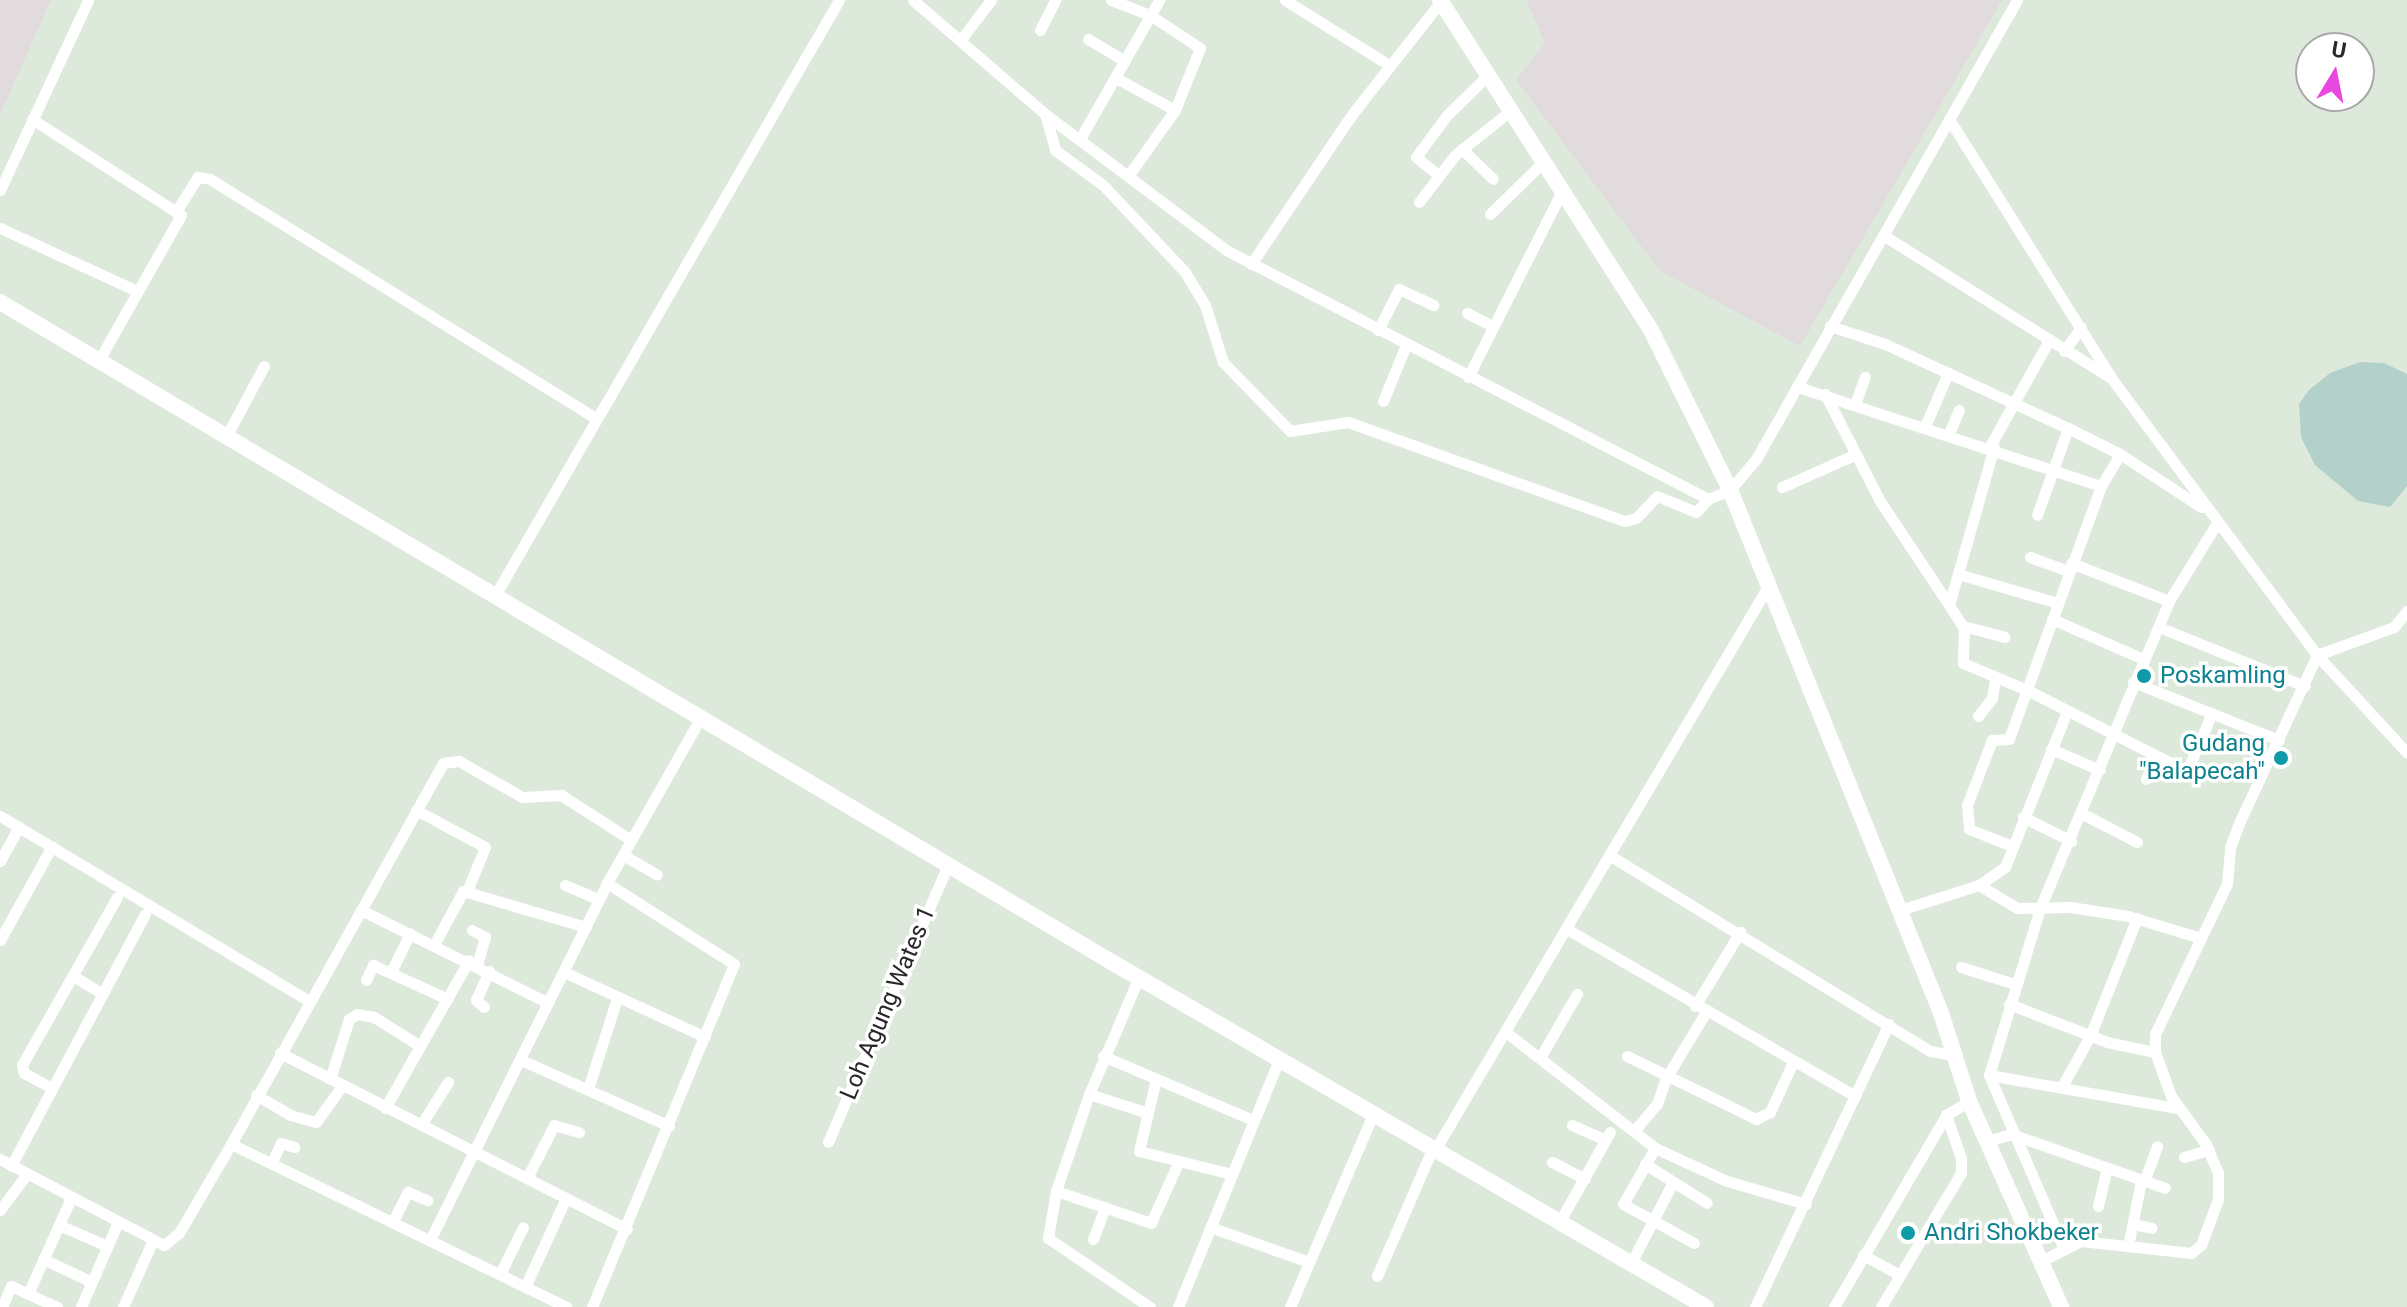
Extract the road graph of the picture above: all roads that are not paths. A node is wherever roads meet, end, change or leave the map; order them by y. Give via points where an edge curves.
1 (88, 0) edge
2 (839, 0) edge
3 (913, 0) edge
4 (991, 0) edge
5 (1055, 0) edge
6 (1111, 0) edge
7 (1159, 0) edge
8 (2017, 0) edge
9 (1289, 1) edge
10 (1441, 1) edge
11 (1150, 15) junction
12 (1040, 30) dead end
13 (962, 38) junction
14 (1088, 39) dead end
15 (1125, 61) junction
16 (1389, 65) junction
17 (1488, 75) junction
18 (1116, 78) junction
19 (1175, 110) junction
20 (1510, 111) junction
21 (1045, 114) junction
22 (32, 119) junction
23 (1949, 119) junction
24 (1081, 137) junction
25 (1462, 149) junction
26 (1542, 163) junction
27 (1130, 173) junction
28 (1437, 174) junction
29 (1493, 179) dead end
30 (0, 190) edge
31 (1561, 193) junction
32 (1419, 202) dead end
33 (177, 210) junction
34 (1490, 214) dead end
35 (0, 228) edge
36 (1883, 235) junction
37 (1251, 264) junction
38 (137, 291) junction
39 (0, 302) edge
40 (1433, 305) dead end
41 (1467, 313) dead end
42 (1493, 326) junction
43 (1830, 326) junction
44 (2081, 328) junction
45 (1378, 330) junction
46 (2048, 342) junction
47 (1406, 345) junction
48 (2064, 351) junction
49 (99, 360) junction
50 (264, 366) dead end
51 (1948, 373) junction
52 (1468, 377) junction
53 (1865, 377) dead end
54 (2112, 379) junction
55 (1798, 387) junction
56 (1825, 394) junction
57 (1383, 401) dead end
58 (2016, 402) junction
59 (1855, 404) junction
60 (1959, 410) dead end
61 (596, 418) junction
62 (1925, 426) junction
63 (2068, 428) junction
64 (1949, 433) junction
65 (227, 435) junction
66 (1992, 446) junction
67 (2120, 454) junction
68 (1854, 455) junction
69 (2053, 468) junction
70 (1734, 486) junction
71 (2101, 486) junction
72 (1782, 487) dead end
73 (1708, 499) junction
74 (2209, 512) junction
75 (2037, 515) dead end
76 (2217, 523) junction
77 (2030, 557) dead end
78 (2070, 567) junction
79 (1958, 574) junction
80 (1767, 588) junction
81 (494, 597) junction
82 (2169, 601) junction
83 (2058, 603) junction
84 (1949, 605) junction
85 (2407, 611) edge
86 (2052, 619) junction
87 (1963, 626) junction
88 (2159, 627) junction
89 (2005, 637) dead end
90 (2317, 655) junction
91 (2143, 659) junction
92 (1995, 680) junction
93 (2133, 682) junction
94 (2304, 686) junction
95 (2027, 690) junction
96 (2067, 711) junction
97 (2212, 713) junction
98 (1978, 716) dead end
99 (701, 717) junction
100 (2115, 736) junction
101 (2279, 740) junction
102 (2051, 749) junction
103 (2407, 753) edge
104 (2156, 756) junction
105 (2100, 770) junction
106 (2146, 779) dead end
107 (416, 810) junction
108 (2083, 814) junction
109 (0, 816) edge
110 (2023, 817) junction
111 (19, 827) junction
112 (631, 840) junction
113 (2071, 841) junction
114 (2137, 842) dead end
115 (52, 846) junction
116 (2012, 846) junction
117 (623, 855) junction
118 (1609, 855) junction
119 (0, 861) edge
120 (949, 863) junction
121 (657, 875) dead end
122 (607, 883) junction
123 (565, 885) dead end
124 (1979, 885) junction
125 (467, 891) junction
126 (117, 897) dead end
127 (598, 899) junction
128 (2040, 908) junction
129 (361, 910) junction
130 (1900, 910) junction
131 (145, 914) dead end
132 (2137, 918) junction
133 (586, 927) junction
134 (1567, 929) junction
135 (472, 930) dead end
136 (1740, 932) junction
137 (410, 933) junction
138 (2201, 938) junction
139 (0, 940) edge
140 (435, 943) junction
141 (473, 962) junction
142 (1961, 967) dead end
143 (489, 971) junction
144 (391, 972) junction
145 (564, 972) junction
146 (73, 976) junction
147 (1139, 977) junction
148 (366, 980) dead end
149 (2015, 984) junction
150 (103, 994) junction
151 (1577, 994) dead end
152 (617, 998) junction
153 (448, 999) junction
154 (309, 1001) junction
155 (548, 1003) junction
156 (2009, 1004) junction
157 (1695, 1006) junction
158 (484, 1007) dead end
159 (1706, 1012) junction
160 (1889, 1024) junction
161 (1507, 1033) junction
162 (2090, 1036) junction
163 (705, 1037) junction
164 (420, 1046) junction
165 (2155, 1052) junction
166 (280, 1053) junction
167 (1953, 1055) junction
168 (1103, 1056) junction
169 (1541, 1056) junction
170 (1627, 1056) dead end
171 (1280, 1057) junction
172 (521, 1060) junction
173 (1793, 1062) junction
174 (1989, 1075) junction
175 (1666, 1078) junction
176 (330, 1079) junction
177 (1156, 1079) junction
178 (448, 1082) dead end
179 (342, 1086) junction
180 (52, 1088) junction
181 (2061, 1088) junction
182 (588, 1089) junction
183 (1089, 1094) junction
184 (256, 1095) junction
185 (1855, 1096) junction
186 (1969, 1101) junction
187 (385, 1108) junction
188 (2177, 1108) junction
189 (1374, 1112) junction
190 (1148, 1113) junction
191 (1946, 1115) junction
192 (1253, 1120) junction
193 (421, 1125) junction
194 (1572, 1125) dead end
195 (669, 1126) junction
196 (1634, 1131) junction
197 (579, 1132) dead end
198 (2001, 1137) junction
199 (828, 1142) dead end
200 (231, 1144) junction
201 (2157, 1146) dead end
202 (294, 1147) dead end
203 (1435, 1147) junction
204 (1655, 1148) junction
205 (2209, 1150) junction
206 (474, 1153) junction
207 (2184, 1157) dead end
208 (0, 1159) edge
209 (272, 1162) junction
210 (1552, 1162) dead end
211 (1178, 1163) junction
212 (1645, 1164) junction
213 (11, 1166) junction
214 (2106, 1170) junction
215 (1232, 1174) junction
216 (26, 1175) junction
217 (527, 1178) junction
218 (1585, 1179) junction
219 (1673, 1182) junction
220 (2143, 1182) junction
221 (2165, 1188) dead end
222 (1056, 1191) junction
223 (71, 1198) junction
224 (566, 1198) junction
225 (427, 1200) dead end
226 (1707, 1203) dead end
227 (1806, 1204) junction
228 (2098, 1206) dead end
229 (1105, 1207) junction
230 (0, 1210) edge
231 (393, 1221) junction
232 (1560, 1221) junction
233 (1654, 1221) junction
234 (118, 1222) junction
235 (2133, 1224) junction
236 (59, 1225) junction
237 (523, 1227) dead end
238 (1210, 1227) junction
239 (2152, 1228) dead end
240 (627, 1229) junction
241 (431, 1238) junction
242 (1093, 1239) dead end
243 (153, 1240) junction
244 (1694, 1243) dead end
245 (107, 1246) junction
246 (2128, 1246) junction
247 (2064, 1249) junction
248 (1863, 1255) junction
249 (43, 1259) junction
250 (2045, 1259) junction
251 (1309, 1262) junction
252 (1631, 1263) junction
253 (500, 1274) junction
254 (1900, 1275) junction
255 (1377, 1276) dead end
256 (92, 1282) junction
257 (525, 1287) junction
258 (28, 1294) junction
259 (2, 1307) edge
260 (57, 1307) edge
261 (81, 1307) edge
262 (123, 1307) edge
263 (567, 1307) edge
264 (592, 1307) edge
265 (1150, 1307) edge
266 (1178, 1307) edge
267 (1290, 1307) edge
268 (1706, 1307) edge
269 (1755, 1307) edge
270 (1834, 1307) edge
271 (1881, 1307) edge
272 (2061, 1307) edge

1 - 22 street
2 - 61 street
3 - 13 street
4 - 13 street
5 - 12 street
6 - 11 street
7 - 11 street
8 - 23 street
9 - 16 street
10 - 16 street
10 - 17 main road
11 - 15 street
11 - 19 street via 1200,48
13 - 21 street
14 - 15 street
15 - 18 street
16 - 37 street
17 - 20 main road
17 - 28 street via 1447,115 1416,157
18 - 19 street
18 - 24 street
19 - 27 street
20 - 25 street
20 - 26 main road
21 - 24 street
21 - 73 street via 1055,150 1103,185 1185,272 1205,305 1223,362 1290,431 1348,422 1625,521 1636,518 1657,496 1696,512
22 - 30 street
22 - 33 street
23 - 36 street
23 - 44 street
24 - 27 street
25 - 28 street
25 - 29 street
26 - 31 main road
26 - 34 street
27 - 37 street via 1205,235
28 - 32 street
31 - 42 street
31 - 70 main road via 1662,350
33 - 38 street via 179,223
33 - 61 street via 198,177 210,179
35 - 38 street
36 - 43 street
36 - 46 street
37 - 45 street
38 - 49 street
39 - 49 main road
40 - 45 street via 1399,289
41 - 42 street
42 - 52 street
43 - 51 street
43 - 55 street
44 - 48 street
44 - 54 street
45 - 47 street
46 - 48 street
46 - 58 street
47 - 52 street
47 - 57 street
48 - 54 street
49 - 65 main road
50 - 65 street
51 - 58 street
51 - 62 street
52 - 73 street
53 - 59 street
54 - 74 street
55 - 56 street
55 - 70 street
56 - 59 street
56 - 68 street
58 - 63 street
58 - 66 street
59 - 62 street
60 - 64 street
61 - 81 street
62 - 64 street
63 - 67 street
63 - 69 street
64 - 66 street
65 - 81 main road
66 - 69 street
66 - 79 street
67 - 71 street
67 - 74 street
68 - 72 street
68 - 84 street via 1916,562
69 - 71 street
69 - 75 street
70 - 73 street
70 - 80 main road
71 - 78 street
74 - 76 street
76 - 82 street
76 - 90 street
77 - 78 street
78 - 82 street
78 - 83 street
79 - 83 street
79 - 84 street
80 - 118 street
80 - 130 main road
81 - 99 main road
82 - 88 street
83 - 86 street
84 - 87 street
85 - 90 street via 2394,627
86 - 91 street
86 - 95 street
87 - 89 street
87 - 92 street via 1963,663
88 - 91 street
88 - 94 street
90 - 94 street
90 - 103 street
91 - 93 street
92 - 95 street
92 - 98 street via 1992,698
93 - 97 street
93 - 100 street
94 - 101 street
95 - 96 street
95 - 116 street via 2009,739 1992,740 1966,813 1969,829
96 - 100 street
96 - 102 street
97 - 101 street
97 - 104 street via 2191,771
99 - 112 street
99 - 120 main road
100 - 104 street
100 - 105 street
101 - 138 street via 2240,821 2230,847 2227,884
102 - 105 street
102 - 110 street
104 - 106 street
105 - 108 street
107 - 112 street via 439,767 452,759 522,797 561,795
107 - 125 street via 485,847
107 - 129 street
108 - 113 street
108 - 114 street
109 - 111 street
110 - 113 street
110 - 116 street
111 - 115 street
111 - 119 street
112 - 117 street
113 - 128 street
115 - 139 street
115 - 154 street
116 - 124 street via 2001,873
117 - 121 street
117 - 122 street
118 - 134 street
118 - 136 street
120 - 147 main road
120 - 199 street, Loh Agung Wates 1
122 - 127 street
122 - 163 street via 731,960 732,976
123 - 127 street
124 - 128 street via 2017,908
124 - 130 street
125 - 133 street
125 - 140 street via 454,899
126 - 146 street
127 - 133 street
128 - 132 street via 2070,907
128 - 149 street
129 - 137 street
129 - 154 street
130 - 167 main road
131 - 150 street
132 - 138 street
132 - 162 street
133 - 145 street
134 - 157 street
134 - 161 street
135 - 141 street via 485,940
136 - 157 street
136 - 160 street
137 - 140 street
137 - 144 street
138 - 165 street via 2161,1017
140 - 141 street
141 - 143 street
141 - 153 street
142 - 149 street
143 - 155 street
143 - 158 street via 476,1000
144 - 148 street via 373,965
144 - 153 street
145 - 152 street
145 - 155 street
146 - 150 street
146 - 180 street via 22,1068
147 - 168 street
147 - 171 main road
149 - 156 street
150 - 180 street
151 - 169 street
152 - 163 street
152 - 182 street
153 - 164 street
154 - 166 street
155 - 172 street
156 - 162 street
156 - 174 street
157 - 159 street
159 - 173 street
159 - 175 street
160 - 167 street via 1930,1051
160 - 185 street
161 - 169 street
161 - 203 street
162 - 165 street
162 - 181 street
163 - 195 street
164 - 176 street via 374,1017 357,1014 349,1019
164 - 187 street
165 - 188 street
166 - 176 street
166 - 184 street
167 - 186 main road
168 - 177 street
168 - 183 street
169 - 196 street
170 - 175 street
171 - 189 main road
171 - 192 street
172 - 182 street
172 - 206 street
173 - 175 street via 1770,1112 1761,1118
173 - 185 street
174 - 181 street
174 - 198 street
175 - 196 street via 1657,1104
176 - 179 street
177 - 190 street
177 - 192 street
178 - 193 street
179 - 184 street via 316,1122 290,1115
179 - 187 street
180 - 213 street
181 - 188 street
182 - 195 street
183 - 190 street
183 - 222 street
184 - 200 street
185 - 227 street
186 - 191 street
186 - 198 main road
187 - 193 street
188 - 205 street
189 - 203 main road
189 - 251 street
190 - 211 street via 1139,1151
191 - 248 street
191 - 254 street via 1961,1173
192 - 215 street
193 - 206 street
194 - 218 street via 1608,1136
195 - 240 street
196 - 204 street
197 - 217 street via 554,1125
198 - 214 street
198 - 247 street
198 - 250 main road
200 - 209 street
200 - 243 street via 174,1239 164,1245
201 - 220 street
202 - 209 street via 281,1143
203 - 232 main road
203 - 255 street
204 - 212 street
204 - 227 street via 1727,1181
205 - 207 street
205 - 246 street via 2218,1173 2218,1199 2201,1245 2191,1253
206 - 217 street
206 - 241 street
208 - 213 street
209 - 231 street
210 - 218 street
211 - 215 street
211 - 229 street via 1155,1221 1146,1223
212 - 219 street
212 - 233 street via 1622,1203
213 - 216 street
214 - 220 street
214 - 228 street
215 - 238 street
216 - 223 street
216 - 230 street
217 - 224 street
218 - 232 street
219 - 226 street
219 - 233 street
220 - 221 street
220 - 235 street
222 - 229 street
222 - 265 street via 1049,1243
223 - 234 street
223 - 236 street
224 - 240 street
224 - 257 street
225 - 231 street via 409,1191
227 - 269 street
229 - 242 street
231 - 241 street
232 - 252 main road
233 - 244 street
233 - 252 street
234 - 243 street
234 - 245 street
235 - 239 street
235 - 246 street
236 - 245 street
236 - 249 street
237 - 253 street
238 - 251 street
238 - 266 street
240 - 264 street
241 - 253 street
243 - 262 street
245 - 256 street
246 - 247 street via 2084,1241
247 - 250 street
248 - 254 street
248 - 270 street
249 - 256 street
249 - 258 street
250 - 272 main road
251 - 267 street
252 - 268 main road
253 - 257 street
254 - 271 street
256 - 261 street
257 - 263 street
258 - 259 street via 11,1286
258 - 260 street

